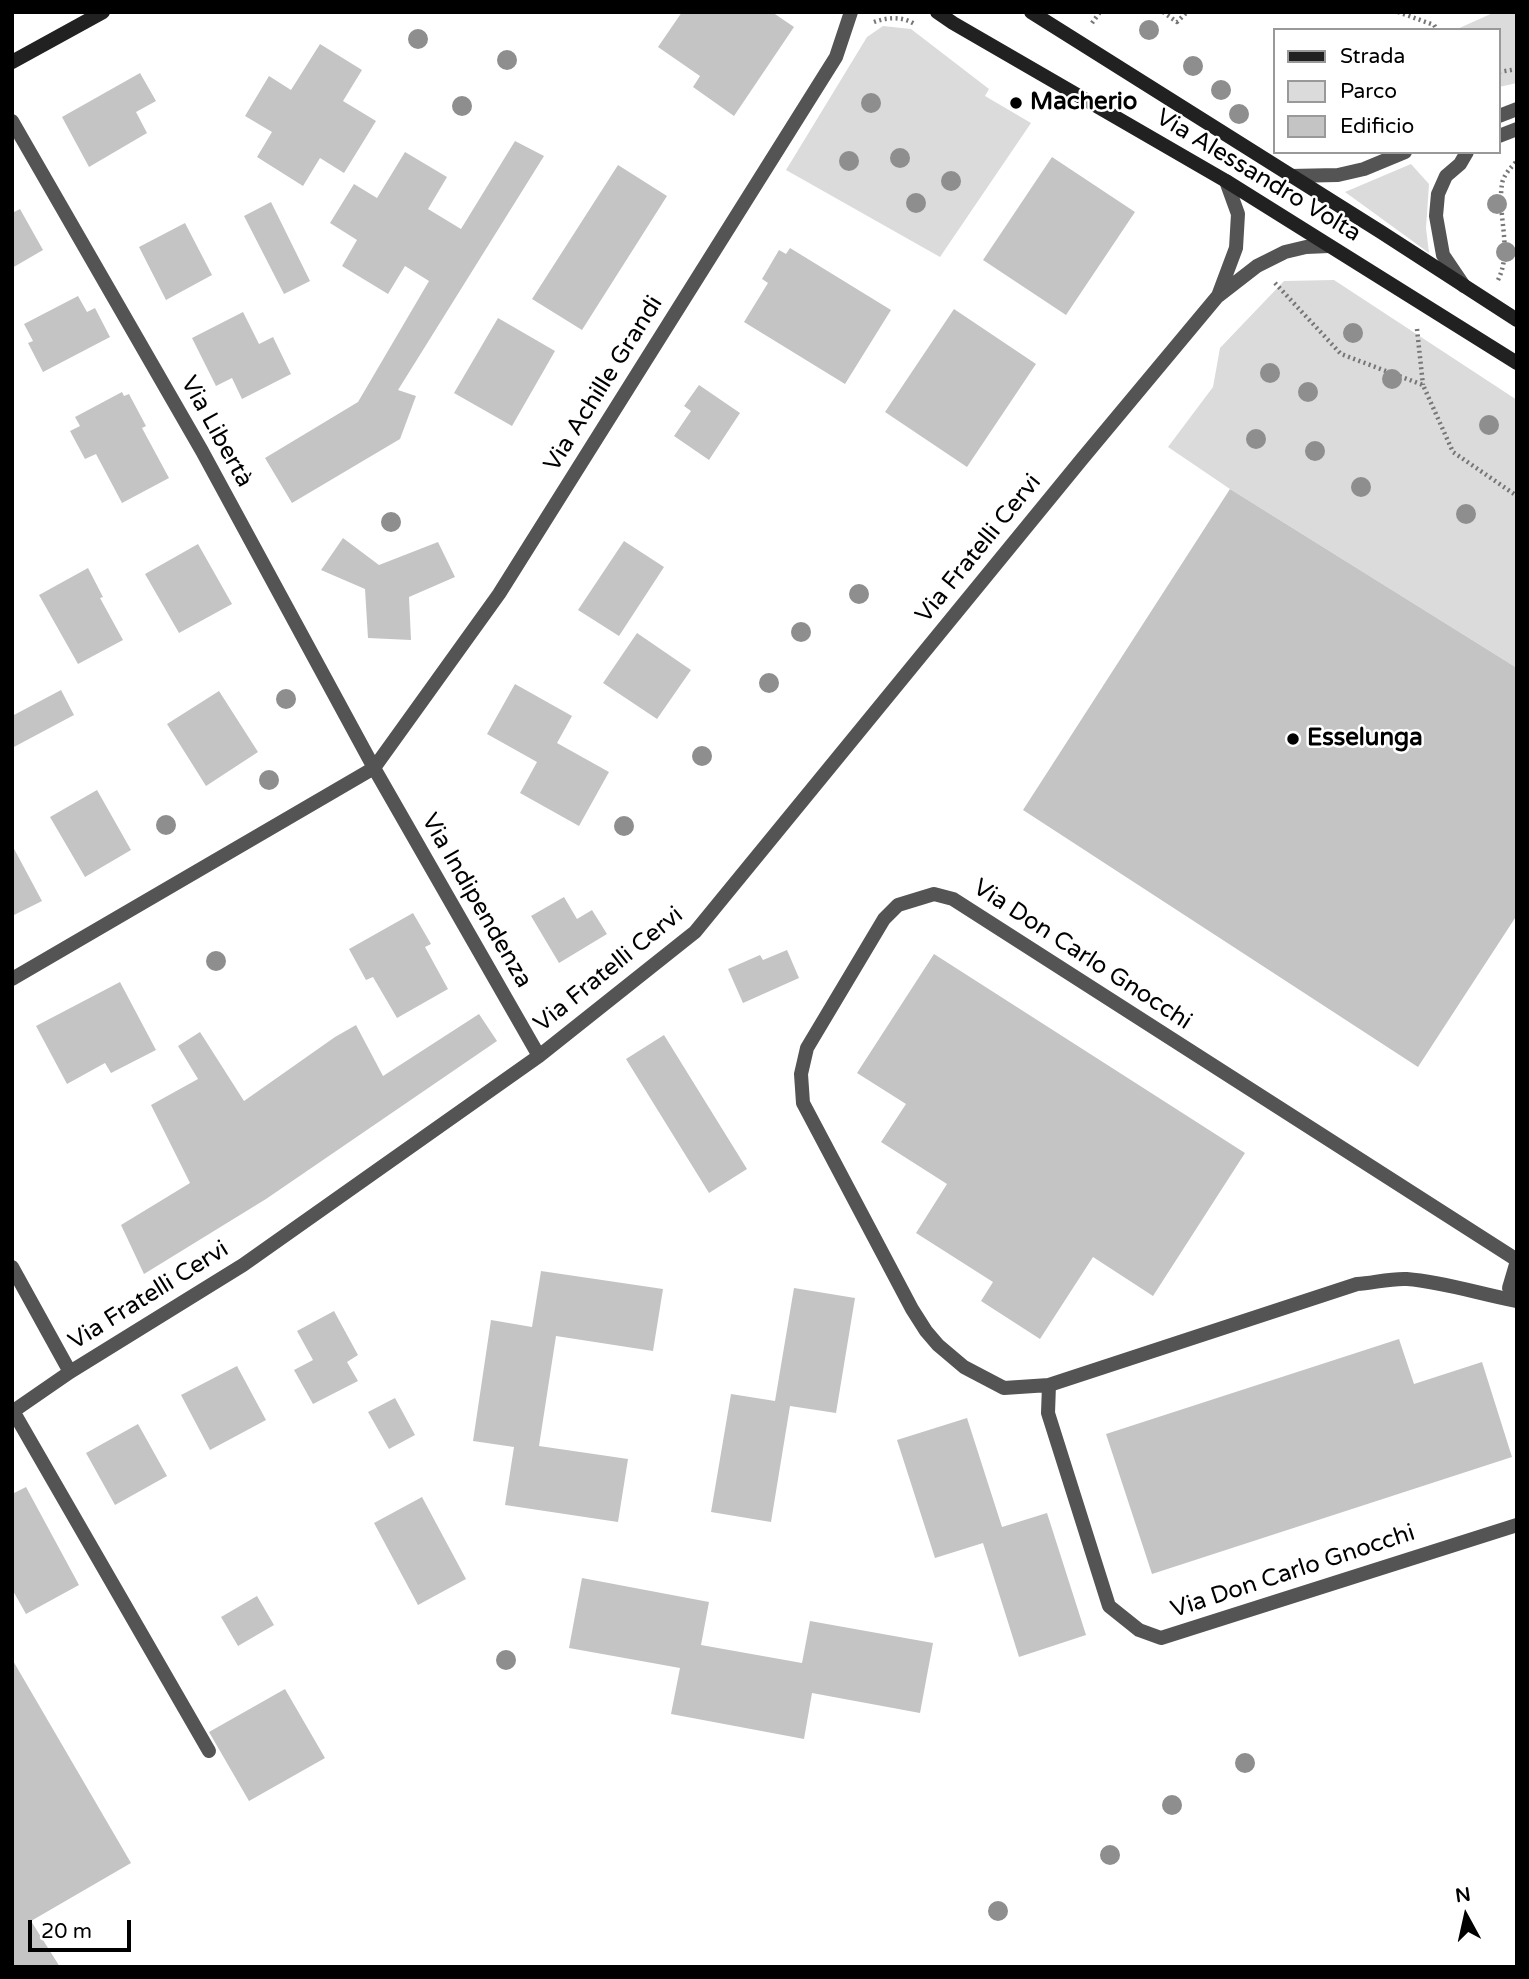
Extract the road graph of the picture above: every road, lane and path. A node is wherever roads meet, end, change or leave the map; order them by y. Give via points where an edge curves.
1 (103, 12) edge
2 (937, 12) edge
3 (1031, 12) edge
4 (1163, 12) edge
5 (1186, 12) edge
6 (1398, 12) edge
7 (850, 18) edge
8 (919, 27) dead end
9 (1436, 28) edge
10 (12, 62) edge
11 (12, 121) edge
12 (1400, 154) edge
13 (1466, 154) edge
14 (1290, 176) junction
15 (1226, 181) junction
16 (1329, 246) junction
17 (1257, 266) junction
18 (1465, 287) junction
19 (1217, 298) junction
20 (1517, 320) edge
21 (1517, 363) edge
22 (1517, 496) edge
23 (374, 768) junction
24 (12, 979) edge
25 (539, 1056) junction
26 (1517, 1260) edge
27 (12, 1267) edge
28 (1517, 1300) edge
29 (70, 1372) junction
30 (1049, 1385) junction
31 (12, 1412) edge
32 (1517, 1524) edge
33 (209, 1751) dead end

1 - 10 main road
2 - 15 main road, Via Alessandro Volta
3 - 14 main road, Via Alessandro Volta
4 - 5 path via 1177,22
6 - 9 path
7 - 8 path via 861,33 889,17
7 - 23 street, Via Achille Grandi via 829,69 499,594
11 - 23 street, Via Libertà via 202,451
12 - 14 street via 1338,175
13 - 18 street via 1446,176 1436,216 1443,255
14 - 18 main road, Via Alessandro Volta
15 - 16 main road, Via Alessandro Volta
15 - 19 street, Via Fratelli Cervi via 1238,214 1236,247
16 - 17 street, Via Fratelli Cervi via 1285,252
16 - 21 main road, Via Alessandro Volta
17 - 19 street, Via Fratelli Cervi
17 - 22 path via 1341,354 1423,385 1453,452
18 - 20 main road, Via Alessandro Volta
19 - 25 street, Via Fratelli Cervi via 695,932
23 - 24 street
23 - 25 street, Via Indipendenza
25 - 29 street, Via Fratelli Cervi via 243,1265
26 - 28 street, Via Don Carlo Gnocchi via 1509,1288
26 - 30 street, Via Don Carlo Gnocchi via 953,899 934,894 898,905 884,919 807,1048 801,1074 803,1103 912,1309 938,1345 964,1367 1003,1388
27 - 29 street
28 - 30 street, Via Don Carlo Gnocchi via 1406,1279 1357,1284
29 - 31 street, Via Fratelli Cervi
30 - 32 street, Via Don Carlo Gnocchi via 1048,1413 1109,1606 1139,1630 1161,1638
31 - 33 street

